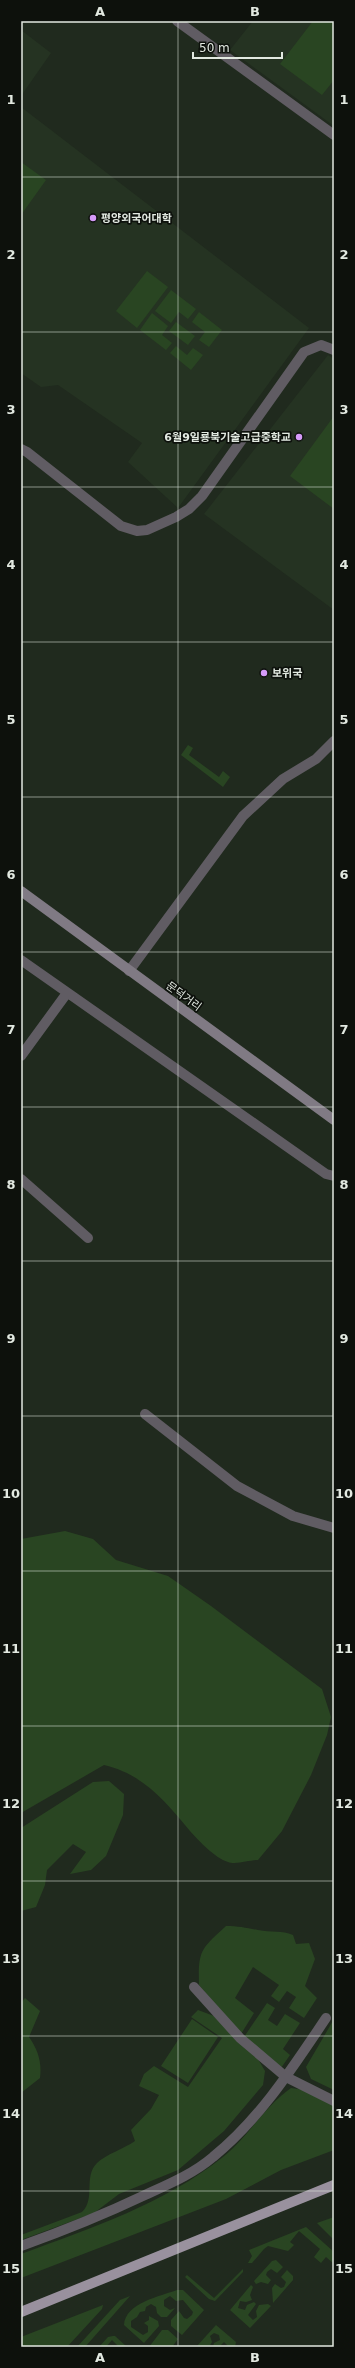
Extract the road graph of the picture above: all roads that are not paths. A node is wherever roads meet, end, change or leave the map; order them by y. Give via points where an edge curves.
1 (177, 21) edge
2 (334, 135) edge
3 (334, 350) edge
4 (21, 449) edge
5 (334, 741) edge
6 (21, 891) edge
7 (21, 960) edge
8 (129, 971) junction
9 (67, 993) junction
10 (21, 1056) edge
11 (334, 1120) edge
12 (330, 1175) edge
13 (21, 1179) edge
14 (334, 1182) edge
15 (88, 1238) dead end
16 (145, 1414) dead end
17 (334, 1528) edge
18 (194, 1987) dead end
19 (326, 2018) dead end
20 (286, 2077) junction
21 (334, 2100) edge
22 (334, 2185) edge
23 (21, 2246) edge
24 (21, 2312) edge

1 - 2 street
3 - 4 street via 321,345 304,352 202,496 176,517 147,530 137,531 121,526
5 - 8 street via 316,758 283,779 243,816
6 - 8 main road, 문덕거리
7 - 9 street
8 - 11 main road, 문덕거리
9 - 10 street
9 - 12 street
12 - 14 street
13 - 15 street
16 - 17 street via 237,1486 293,1516
18 - 20 street via 240,2038
19 - 20 street
20 - 21 street
20 - 23 street via 256,2114 214,2156 188,2176 130,2203
22 - 24 main road

